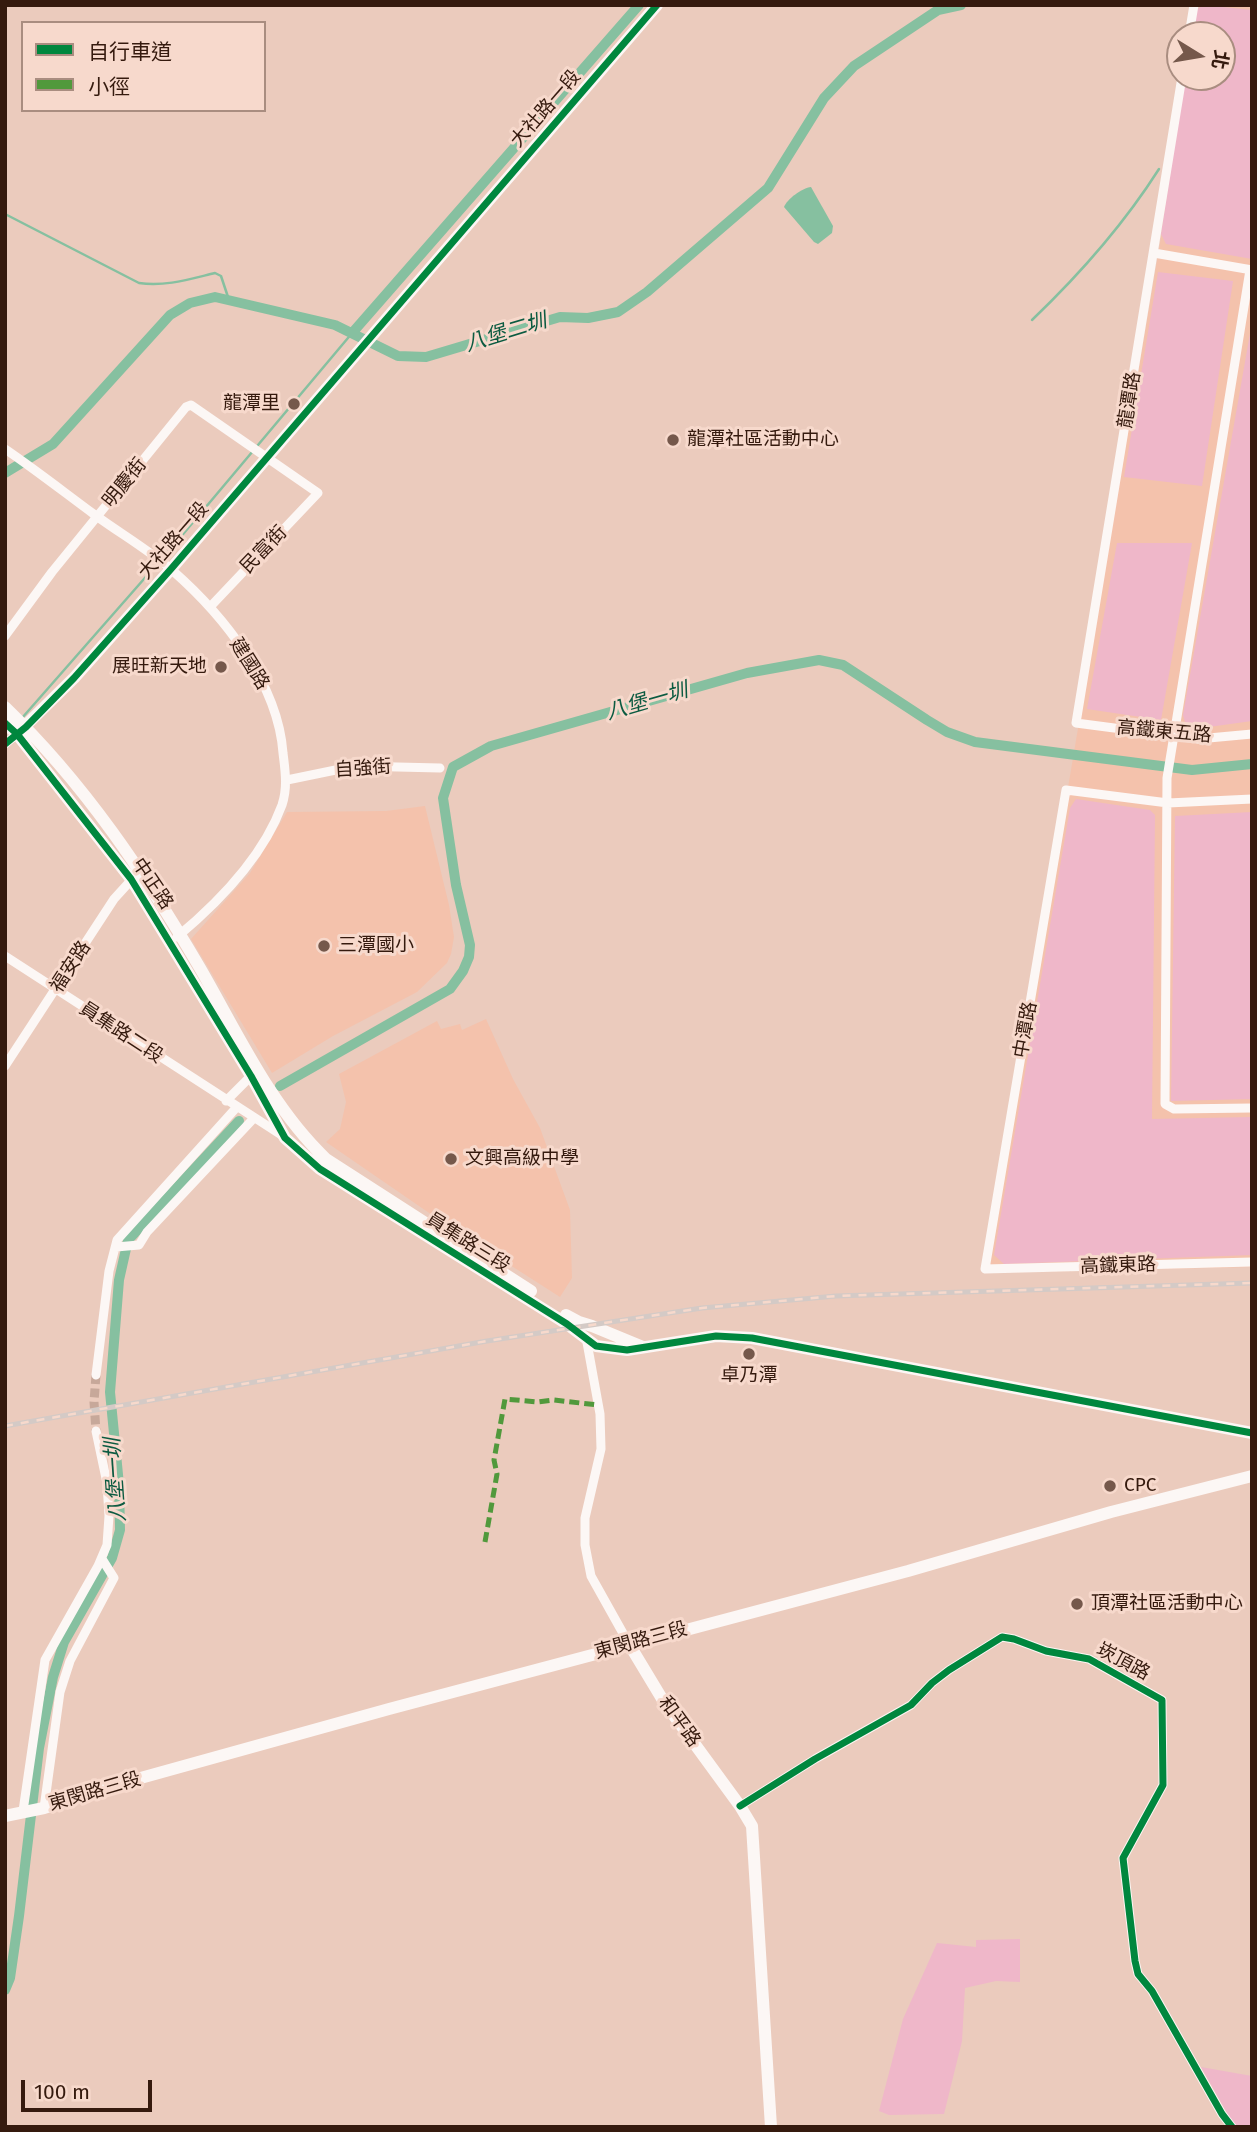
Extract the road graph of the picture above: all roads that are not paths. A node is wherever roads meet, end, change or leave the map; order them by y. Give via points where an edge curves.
1 (657, 5) edge
2 (1180, 91) edge
3 (1154, 253) junction
4 (1251, 270) edge
5 (5, 449) edge
6 (266, 457) junction
7 (98, 517) junction
8 (171, 569) junction
9 (210, 607) junction
10 (5, 636) edge
11 (5, 707) edge
12 (5, 723) edge
13 (1076, 723) joint
14 (22, 731) junction
15 (1252, 734) edge
16 (1174, 736) junction
17 (5, 744) edge
18 (440, 768) dead end
19 (287, 780) junction
20 (1252, 799) edge
21 (1167, 803) junction
22 (136, 875) junction
23 (176, 938) junction
24 (5, 956) edge
25 (56, 991) junction
26 (5, 1066) edge
27 (251, 1076) junction
28 (226, 1101) junction
29 (274, 1104) junction
30 (236, 1108) junction
31 (1252, 1108) edge
32 (254, 1118) junction
33 (285, 1138) junction
34 (326, 1159) junction
35 (116, 1247) junction
36 (1252, 1262) edge
37 (985, 1269) joint
38 (576, 1321) junction
39 (586, 1339) junction
40 (643, 1347) junction
41 (96, 1375) tunnel mouth
42 (96, 1431) tunnel mouth
43 (1252, 1433) edge
44 (1252, 1476) edge
45 (102, 1559) junction
46 (629, 1644) junction
47 (740, 1806) junction
48 (33, 1809) junction
49 (5, 1816) edge
50 (771, 2127) edge
51 (1232, 2127) edge

1 - 6 street, 大社路一段
2 - 3 street, 龍潭路
3 - 4 street
3 - 13 street, 龍潭路
4 - 16 street
5 - 7 street, 建國路
6 - 7 street, 明慶街 via 191,405
6 - 8 street, 大社路一段
6 - 9 street, 民富街 via 318,493
7 - 8 street, 建國路
7 - 10 street, 明慶街
8 - 9 street, 建國路
8 - 14 street, 大社路一段
9 - 19 street, 建國路 via 253,666 277,714
11 - 14 street, 中正路
12 - 14 street, 中正路
13 - 16 street, 高鐵東五路
14 - 17 street, 大社路一段
14 - 22 street, 中正路
15 - 16 street, 高鐵東五路 via 1198,739
16 - 21 street
18 - 19 street, 自強街 via 355,766
19 - 23 street, 建國路 via 282,804 249,863
20 - 21 street
21 - 31 street via 1166,1104 1174,1109
21 - 37 street, 中潭路 via 1066,790
22 - 23 street, 中正路
22 - 25 street, 福安路 via 114,900
23 - 27 street, 中正路
23 - 29 street, 中正路 via 265,1080
24 - 25 street, 員集路二段
25 - 26 street, 福安路
25 - 28 street, 員集路二段
27 - 28 street
27 - 29 street, 中正路
28 - 30 street, 員集路二段
29 - 33 street
29 - 34 street
30 - 32 street, 員集路二段
30 - 35 street via 117,1240
32 - 33 street
32 - 35 street via 139,1245
33 - 34 street
33 - 39 street, 員集路三段 via 320,1168
34 - 38 street, 員集路三段
35 - 41 street
36 - 37 street, 高鐵東路
38 - 39 street, 和平路
38 - 40 street, 員集路三段
39 - 40 street, 員集路三段 via 596,1346
39 - 46 street, 和平路 via 600,1414 601,1449 585,1518 585,1545 591,1576
40 - 43 street, 員集路三段 via 716,1336 752,1338
42 - 45 street via 109,1516
44 - 46 street, 東閔路三段
45 - 48 street via 45,1660
45 - 48 street via 114,1578 70,1661
46 - 47 street, 和平路 via 664,1702
46 - 48 street, 東閔路三段
47 - 50 street, 和平路 via 752,1826
47 - 51 street, 崁頂路 via 911,1705 949,1670 1002,1637 1089,1659 1163,1700 1163,1785 1123,1858 1135,1961 1138,1974
48 - 49 street, 東閔路三段

